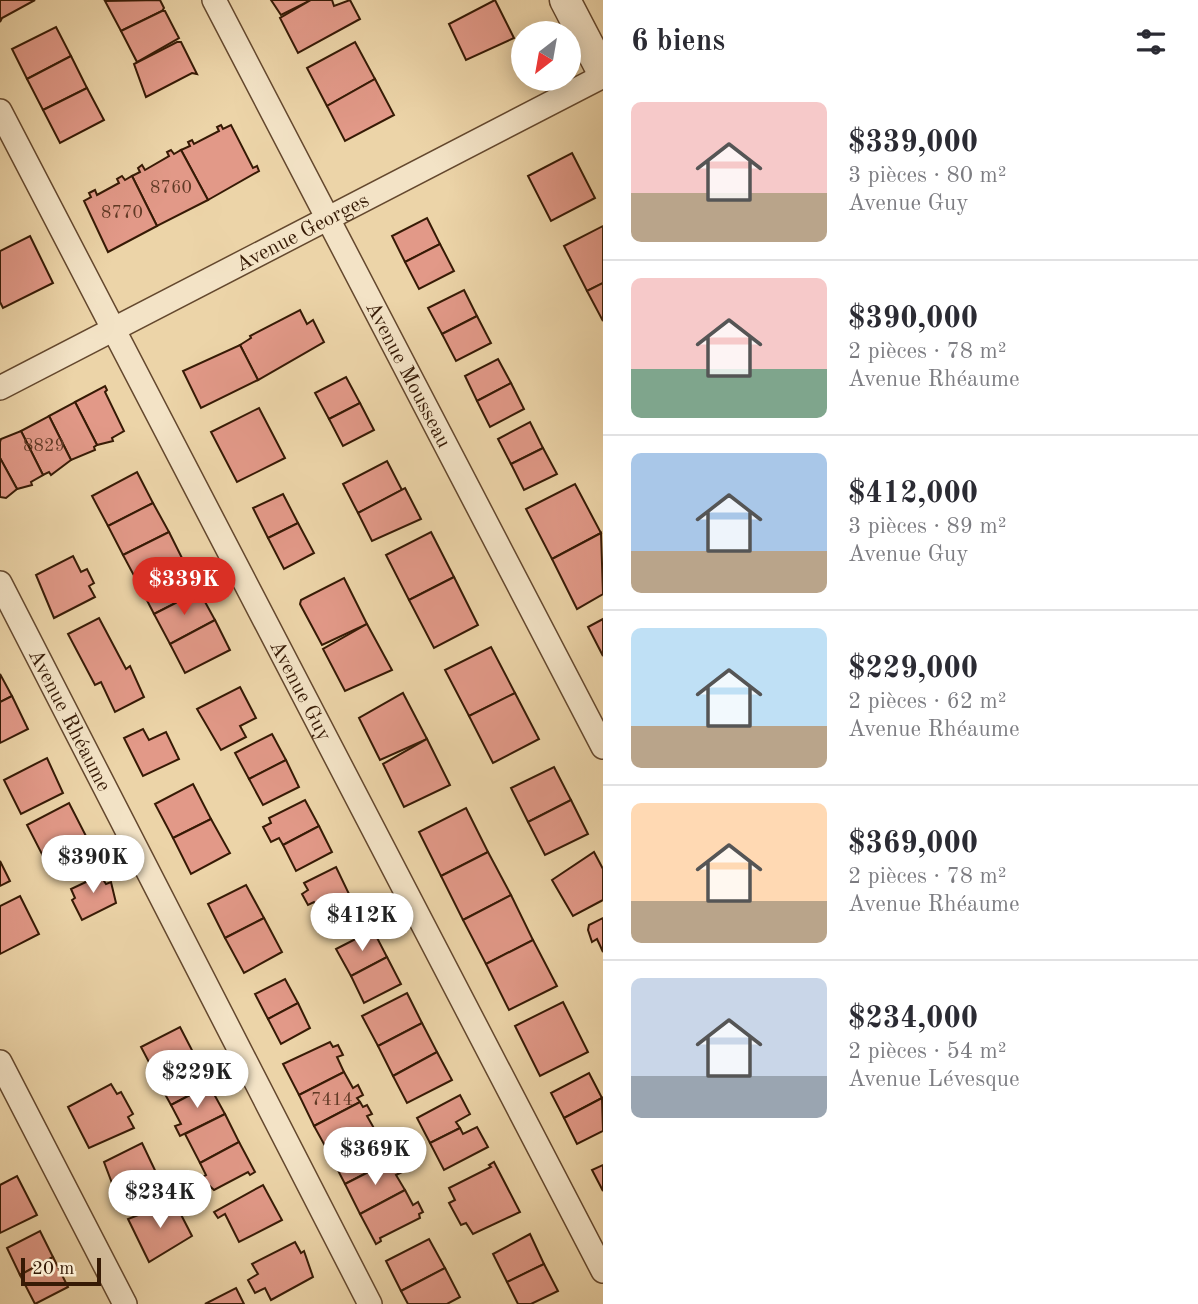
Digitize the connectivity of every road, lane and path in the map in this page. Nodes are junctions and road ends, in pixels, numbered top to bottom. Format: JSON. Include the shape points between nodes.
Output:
{"nodes":[{"id":1,"x":214,"y":0,"type":"edge"},
{"id":2,"x":565,"y":0,"type":"edge"},
{"id":3,"x":603,"y":75,"type":"edge"},
{"id":4,"x":0,"y":111,"type":"edge"},
{"id":5,"x":328,"y":219,"type":"junction"},
{"id":6,"x":113,"y":330,"type":"junction"},
{"id":7,"x":0,"y":388,"type":"edge"},
{"id":8,"x":0,"y":583,"type":"edge"},
{"id":9,"x":603,"y":747,"type":"edge"},
{"id":10,"x":0,"y":1062,"type":"edge"},
{"id":11,"x":603,"y":1270,"type":"edge"},
{"id":12,"x":125,"y":1304,"type":"edge"},
{"id":13,"x":370,"y":1304,"type":"edge"}],
"edges":[{"from":1,"to":5,"type":"street","name":"Avenue Mousseau"},
{"from":2,"to":3,"type":"street"},
{"from":3,"to":5,"type":"street","name":"Avenue Georges"},
{"from":4,"to":6,"type":"street","name":"Avenue Guy"},
{"from":5,"to":6,"type":"street","name":"Avenue Georges"},
{"from":5,"to":9,"type":"street","name":"Avenue Mousseau"},
{"from":6,"to":7,"type":"street","name":"Avenue Georges"},
{"from":6,"to":11,"type":"street","name":"Avenue Guy"},
{"from":8,"to":13,"type":"street","name":"Avenue Rhéaume"},
{"from":10,"to":12,"type":"street"}]}
